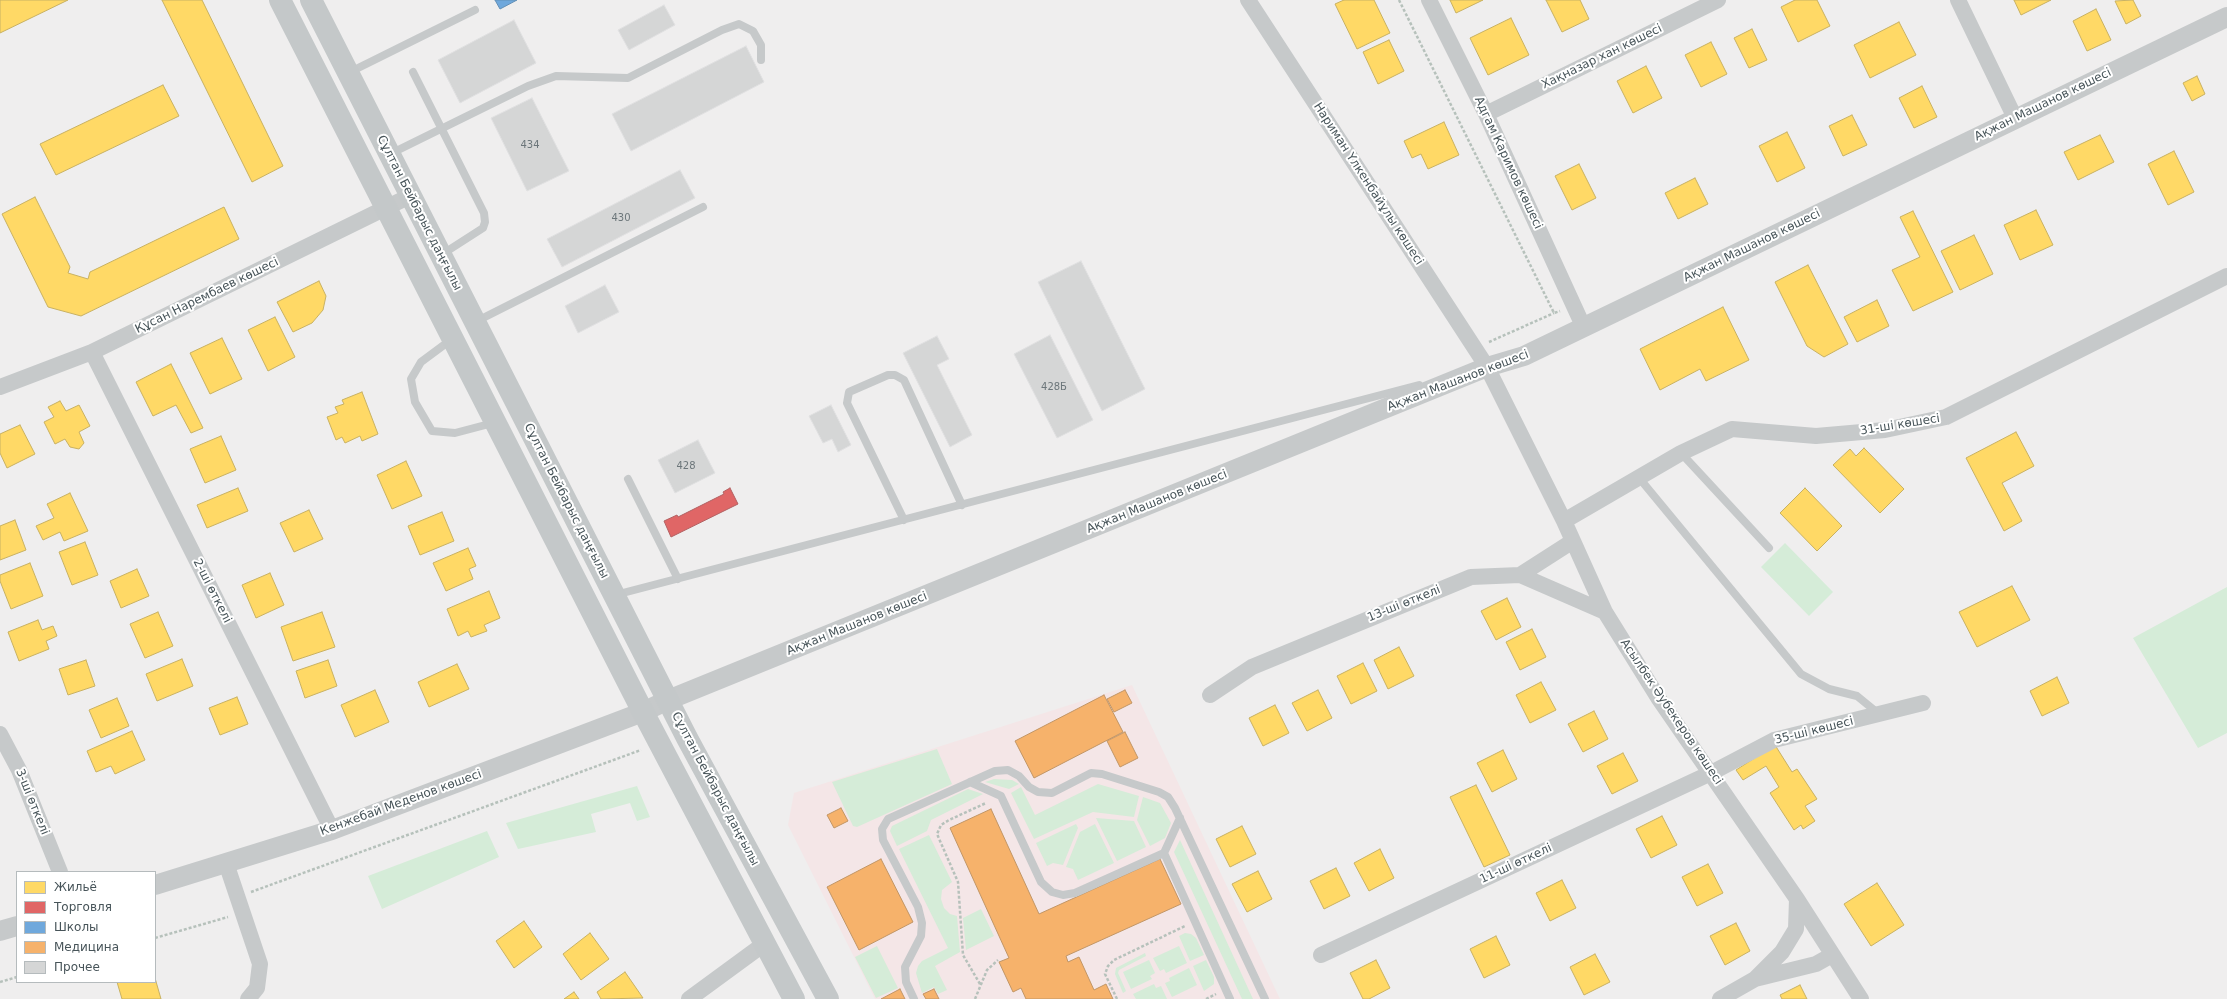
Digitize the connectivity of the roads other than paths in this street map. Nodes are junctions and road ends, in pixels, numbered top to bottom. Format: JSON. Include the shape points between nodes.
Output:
{"nodes":[{"id":1,"x":280,"y":0,"type":"edge"},
{"id":2,"x":311,"y":0,"type":"edge"},
{"id":3,"x":1248,"y":0,"type":"edge"},
{"id":4,"x":1429,"y":0,"type":"edge"},
{"id":5,"x":1718,"y":0,"type":"edge"},
{"id":6,"x":1958,"y":0,"type":"edge"},
{"id":7,"x":475,"y":10,"type":"dead end"},
{"id":8,"x":2227,"y":17,"type":"edge"},
{"id":9,"x":761,"y":60,"type":"dead end"},
{"id":10,"x":413,"y":72,"type":"dead end"},
{"id":11,"x":347,"y":73,"type":"junction"},
{"id":12,"x":1486,"y":114,"type":"junction"},
{"id":13,"x":2015,"y":118,"type":"junction"},
{"id":14,"x":442,"y":129,"type":"junction"},
{"id":15,"x":390,"y":155,"type":"junction"},
{"id":16,"x":410,"y":196,"type":"junction"},
{"id":17,"x":703,"y":207,"type":"dead end"},
{"id":18,"x":386,"y":208,"type":"junction"},
{"id":19,"x":440,"y":255,"type":"junction"},
{"id":20,"x":2227,"y":276,"type":"edge"},
{"id":21,"x":474,"y":322,"type":"junction"},
{"id":22,"x":1584,"y":328,"type":"junction"},
{"id":23,"x":453,"y":338,"type":"junction"},
{"id":24,"x":92,"y":352,"type":"junction"},
{"id":25,"x":1487,"y":368,"type":"junction"},
{"id":26,"x":0,"y":387,"type":"edge"},
{"id":27,"x":525,"y":421,"type":"junction"},
{"id":28,"x":498,"y":428,"type":"junction"},
{"id":29,"x":1681,"y":453,"type":"junction"},
{"id":30,"x":1640,"y":478,"type":"junction"},
{"id":31,"x":628,"y":480,"type":"dead end"},
{"id":32,"x":962,"y":505,"type":"junction"},
{"id":33,"x":904,"y":520,"type":"junction"},
{"id":34,"x":1564,"y":521,"type":"junction"},
{"id":35,"x":1573,"y":541,"type":"junction"},
{"id":36,"x":1769,"y":548,"type":"dead end"},
{"id":37,"x":1520,"y":575,"type":"junction"},
{"id":38,"x":678,"y":579,"type":"junction"},
{"id":39,"x":615,"y":595,"type":"junction"},
{"id":40,"x":1605,"y":612,"type":"junction"},
{"id":41,"x":1210,"y":695,"type":"dead end"},
{"id":42,"x":668,"y":700,"type":"junction"},
{"id":43,"x":1923,"y":703,"type":"dead end"},
{"id":44,"x":643,"y":712,"type":"junction"},
{"id":45,"x":1880,"y":714,"type":"junction"},
{"id":46,"x":0,"y":734,"type":"edge"},
{"id":47,"x":1711,"y":773,"type":"junction"},
{"id":48,"x":970,"y":782,"type":"junction"},
{"id":49,"x":1180,"y":818,"type":"junction"},
{"id":50,"x":332,"y":830,"type":"junction"},
{"id":51,"x":1164,"y":853,"type":"junction"},
{"id":52,"x":226,"y":863,"type":"junction"},
{"id":53,"x":60,"y":871,"type":"edge"},
{"id":54,"x":156,"y":885,"type":"edge"},
{"id":55,"x":1796,"y":899,"type":"junction"},
{"id":56,"x":16,"y":926,"type":"edge"},
{"id":57,"x":0,"y":931,"type":"edge"},
{"id":58,"x":764,"y":944,"type":"junction"},
{"id":59,"x":1321,"y":955,"type":"dead end"},
{"id":60,"x":1832,"y":955,"type":"junction"},
{"id":61,"x":1755,"y":978,"type":"junction"},
{"id":62,"x":248,"y":999,"type":"edge"},
{"id":63,"x":689,"y":999,"type":"edge"},
{"id":64,"x":794,"y":999,"type":"edge"},
{"id":65,"x":828,"y":999,"type":"edge"},
{"id":66,"x":914,"y":999,"type":"edge"},
{"id":67,"x":1230,"y":999,"type":"edge"},
{"id":68,"x":1265,"y":999,"type":"edge"},
{"id":69,"x":1720,"y":999,"type":"edge"},
{"id":70,"x":1861,"y":999,"type":"edge"}],
"edges":[{"from":1,"to":18,"type":"main road"},
{"from":2,"to":11,"type":"main road","name":"Сұлтан Бейбарыс даңғылы"},
{"from":3,"to":25,"type":"street","name":"Нариман Үлкенбайұлы көшесі"},
{"from":4,"to":12,"type":"street","name":"Адгам Каримов көшесі"},
{"from":5,"to":12,"type":"street","name":"Хақназар хан көшесі"},
{"from":6,"to":13,"type":"street"},
{"from":7,"to":11,"type":"lane"},
{"from":8,"to":13,"type":"street","name":"Ақжан Машанов көшесі"},
{"from":9,"to":14,"type":"lane","via":[[761,45],[753,31],[739,24],[722,30],[628,78],[556,76],[528,86]]},
{"from":10,"to":14,"type":"lane"},
{"from":11,"to":15,"type":"main road","name":"Сұлтан Бейбарыс даңғылы"},
{"from":12,"to":22,"type":"street","name":"Адгам Каримов көшесі"},
{"from":13,"to":22,"type":"street","name":"Ақжан Машанов көшесі"},
{"from":14,"to":15,"type":"lane"},
{"from":14,"to":19,"type":"lane","via":[[484,214],[485,222],[483,228]]},
{"from":15,"to":16,"type":"main road","name":"Сұлтан Бейбарыс даңғылы"},
{"from":16,"to":18,"type":"street","name":"Құсан Нарембаев көшесі"},
{"from":16,"to":19,"type":"main road","name":"Сұлтан Бейбарыс даңғылы"},
{"from":17,"to":21,"type":"lane"},
{"from":18,"to":23,"type":"main road"},
{"from":18,"to":24,"type":"street","name":"Құсан Нарембаев көшесі"},
{"from":19,"to":21,"type":"main road","name":"Сұлтан Бейбарыс даңғылы"},
{"from":20,"to":29,"type":"street","name":"31-ші көшесі","via":[[1946,417],[1885,430],[1816,436],[1732,429]]},
{"from":21,"to":27,"type":"main road","name":"Сұлтан Бейбарыс даңғылы"},
{"from":22,"to":25,"type":"street","name":"Ақжан Машанов көшесі","via":[[1524,356]]},
{"from":23,"to":28,"type":"main road"},
{"from":23,"to":28,"type":"lane","via":[[421,362],[411,379],[415,402],[432,431],[455,433]]},
{"from":24,"to":26,"type":"street","name":"Құсан Нарембаев көшесі"},
{"from":24,"to":50,"type":"street","name":"2-ші өткелі"},
{"from":25,"to":32,"type":"lane"},
{"from":25,"to":34,"type":"street","name":"Асылбек Әубекеров көшесі"},
{"from":25,"to":42,"type":"street","name":"Ақжан Машанов көшесі"},
{"from":27,"to":28,"type":"main road"},
{"from":27,"to":39,"type":"main road","name":"Сұлтан Бейбарыс даңғылы"},
{"from":28,"to":44,"type":"main road"},
{"from":29,"to":30,"type":"street","name":"31-ші көшесі"},
{"from":29,"to":36,"type":"lane"},
{"from":30,"to":34,"type":"street","name":"31-ші көшесі"},
{"from":30,"to":45,"type":"lane","via":[[1801,674],[1829,689],[1857,696]]},
{"from":31,"to":38,"type":"lane"},
{"from":32,"to":33,"type":"lane"},
{"from":32,"to":33,"type":"lane","via":[[904,380],[895,375],[888,375],[849,392],[847,403]]},
{"from":33,"to":38,"type":"lane"},
{"from":34,"to":35,"type":"street","name":"Асылбек Әубекеров көшесі"},
{"from":35,"to":37,"type":"street"},
{"from":35,"to":40,"type":"street","name":"Асылбек Әубекеров көшесі"},
{"from":37,"to":40,"type":"street","name":"13-ші өткелі"},
{"from":37,"to":41,"type":"street","name":"13-ші өткелі","via":[[1472,577],[1252,667]]},
{"from":38,"to":39,"type":"lane"},
{"from":39,"to":42,"type":"main road","name":"Сұлтан Бейбарыс даңғылы"},
{"from":40,"to":47,"type":"street","name":"Асылбек Әубекеров көшесі","via":[[1659,700]]},
{"from":42,"to":44,"type":"street","name":"Ақжан Машанов көшесі"},
{"from":42,"to":65,"type":"main road","name":"Сұлтан Бейбарыс даңғылы"},
{"from":43,"to":45,"type":"street","name":"35-ші көшесі"},
{"from":44,"to":50,"type":"street","name":"Кенжебай Меденов көшесі"},
{"from":44,"to":58,"type":"main road"},
{"from":45,"to":47,"type":"street","name":"35-ші көшесі","via":[[1774,740]]},
{"from":46,"to":53,"type":"street","name":"3-ші өткелі","via":[[19,770]]},
{"from":47,"to":55,"type":"street","name":"Асылбек Әубекеров көшесі"},
{"from":47,"to":59,"type":"street","name":"11-ші өткелі"},
{"from":48,"to":49,"type":"lane","via":[[995,771],[1008,770],[1038,792],[1052,793],[1091,773],[1102,774],[1168,797]]},
{"from":48,"to":51,"type":"lane","via":[[1001,796],[1041,882],[1052,892],[1063,895],[1075,893]]},
{"from":48,"to":66,"type":"lane","via":[[888,819],[882,829],[883,840],[918,907],[922,924],[921,936],[906,968],[906,982]]},
{"from":49,"to":51,"type":"lane"},
{"from":49,"to":68,"type":"lane"},
{"from":50,"to":52,"type":"street","name":"Кенжебай Меденов көшесі"},
{"from":51,"to":67,"type":"lane"},
{"from":52,"to":54,"type":"street","name":"Кенжебай Меденов көшесі"},
{"from":52,"to":62,"type":"street","via":[[260,964],[257,988]]},
{"from":55,"to":60,"type":"street","name":"Асылбек Әубекеров көшесі"},
{"from":55,"to":61,"type":"street","via":[[1796,929],[1782,952]]},
{"from":56,"to":57,"type":"street"},
{"from":58,"to":63,"type":"street"},
{"from":58,"to":64,"type":"main road"},
{"from":60,"to":61,"type":"street","via":[[1816,964]]},
{"from":60,"to":70,"type":"street","name":"Асылбек Әубекеров көшесі"},
{"from":61,"to":69,"type":"street"}]}
